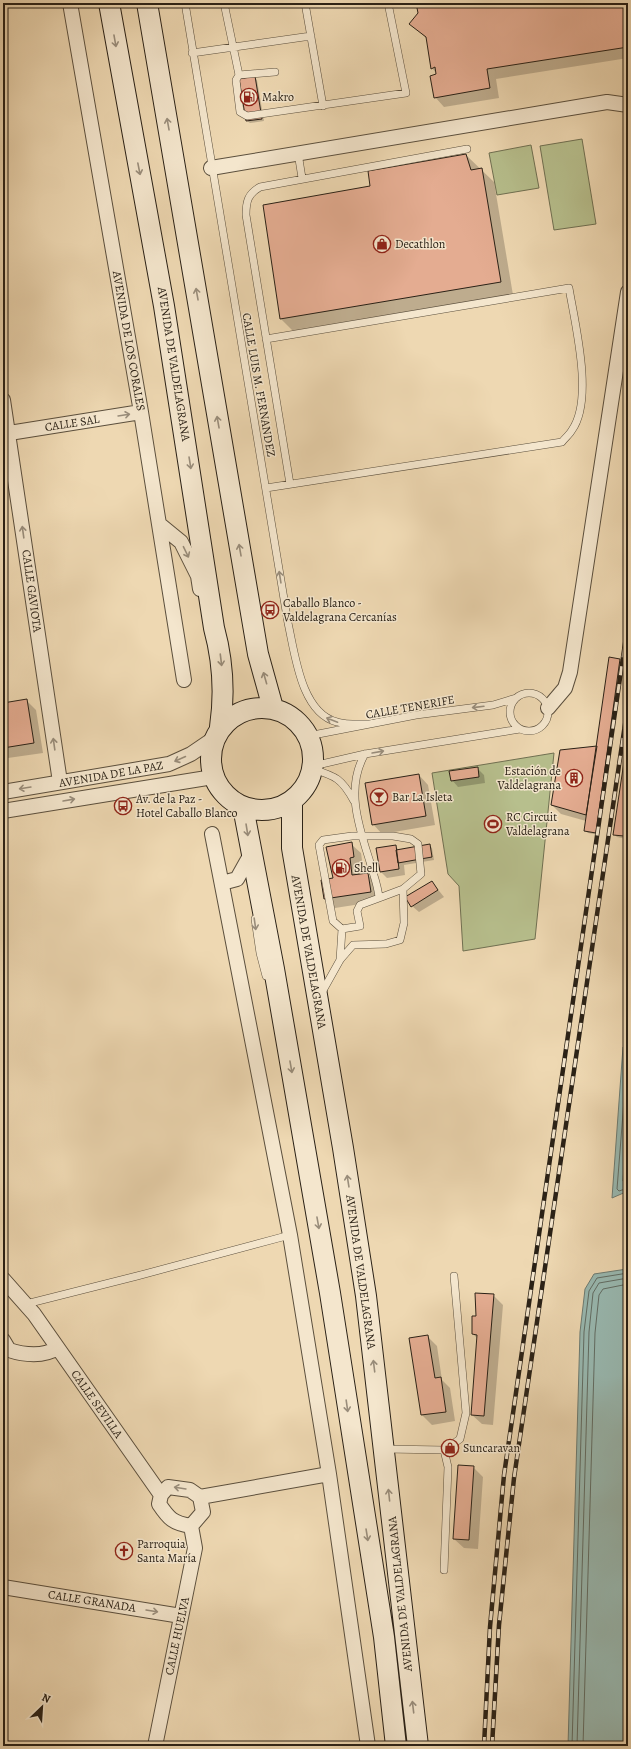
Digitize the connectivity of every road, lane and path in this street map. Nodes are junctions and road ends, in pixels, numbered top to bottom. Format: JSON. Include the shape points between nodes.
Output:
{"nodes":[{"id":1,"x":70,"y":3,"type":"edge"},
{"id":2,"x":109,"y":3,"type":"edge"},
{"id":3,"x":147,"y":3,"type":"edge"},
{"id":4,"x":184,"y":3,"type":"edge"},
{"id":5,"x":224,"y":3,"type":"edge"},
{"id":6,"x":306,"y":3,"type":"edge"},
{"id":7,"x":388,"y":3,"type":"edge"},
{"id":8,"x":311,"y":36,"type":"junction"},
{"id":9,"x":234,"y":47,"type":"junction"},
{"id":10,"x":192,"y":53,"type":"junction"},
{"id":11,"x":275,"y":72,"type":"dead end"},
{"id":12,"x":239,"y":75,"type":"junction"},
{"id":13,"x":628,"y":105,"type":"edge"},
{"id":14,"x":323,"y":106,"type":"junction"},
{"id":15,"x":467,"y":149,"type":"dead end"},
{"id":16,"x":298,"y":153,"type":"junction"},
{"id":17,"x":211,"y":168,"type":"junction"},
{"id":18,"x":302,"y":178,"type":"junction"},
{"id":19,"x":628,"y":292,"type":"edge"},
{"id":20,"x":266,"y":339,"type":"junction"},
{"id":21,"x":3,"y":400,"type":"edge"},
{"id":22,"x":142,"y":412,"type":"junction"},
{"id":23,"x":6,"y":434,"type":"edge"},
{"id":24,"x":290,"y":484,"type":"junction"},
{"id":25,"x":266,"y":488,"type":"junction"},
{"id":26,"x":159,"y":524,"type":"junction"},
{"id":27,"x":214,"y":628,"type":"junction"},
{"id":28,"x":184,"y":680,"type":"dead end"},
{"id":29,"x":516,"y":698,"type":"junction"},
{"id":30,"x":273,"y":708,"type":"junction"},
{"id":31,"x":548,"y":708,"type":"junction"},
{"id":32,"x":370,"y":724,"type":"junction"},
{"id":33,"x":520,"y":729,"type":"junction"},
{"id":34,"x":217,"y":733,"type":"junction"},
{"id":35,"x":308,"y":736,"type":"junction"},
{"id":36,"x":365,"y":754,"type":"junction"},
{"id":37,"x":312,"y":768,"type":"junction"},
{"id":38,"x":213,"y":777,"type":"junction"},
{"id":39,"x":60,"y":782,"type":"junction"},
{"id":40,"x":3,"y":792,"type":"edge"},
{"id":41,"x":292,"y":801,"type":"junction"},
{"id":42,"x":354,"y":801,"type":"junction"},
{"id":43,"x":243,"y":807,"type":"junction"},
{"id":44,"x":3,"y":811,"type":"edge"},
{"id":45,"x":212,"y":834,"type":"dead end"},
{"id":46,"x":362,"y":837,"type":"junction"},
{"id":47,"x":251,"y":854,"type":"junction"},
{"id":48,"x":222,"y":884,"type":"junction"},
{"id":49,"x":257,"y":886,"type":"junction"},
{"id":50,"x":403,"y":889,"type":"junction"},
{"id":51,"x":379,"y":898,"type":"junction"},
{"id":52,"x":342,"y":930,"type":"junction"},
{"id":53,"x":340,"y":960,"type":"junction"},
{"id":54,"x":268,"y":986,"type":"dead end"},
{"id":55,"x":270,"y":994,"type":"dead end"},
{"id":56,"x":318,"y":1000,"type":"junction"},
{"id":57,"x":284,"y":1029,"type":"junction"},
{"id":58,"x":290,"y":1235,"type":"junction"},
{"id":59,"x":454,"y":1276,"type":"dead end"},
{"id":60,"x":3,"y":1279,"type":"edge"},
{"id":61,"x":30,"y":1309,"type":"junction"},
{"id":62,"x":3,"y":1340,"type":"edge"},
{"id":63,"x":57,"y":1348,"type":"junction"},
{"id":64,"x":384,"y":1450,"type":"junction"},
{"id":65,"x":444,"y":1450,"type":"junction"},
{"id":66,"x":329,"y":1474,"type":"junction"},
{"id":67,"x":161,"y":1494,"type":"junction"},
{"id":68,"x":200,"y":1497,"type":"junction"},
{"id":69,"x":191,"y":1526,"type":"junction"},
{"id":70,"x":444,"y":1570,"type":"dead end"},
{"id":71,"x":3,"y":1587,"type":"edge"},
{"id":72,"x":181,"y":1616,"type":"junction"},
{"id":73,"x":154,"y":1746,"type":"edge"},
{"id":74,"x":368,"y":1746,"type":"edge"},
{"id":75,"x":396,"y":1746,"type":"edge"},
{"id":76,"x":418,"y":1746,"type":"edge"}],
"edges":[{"from":1,"to":22,"type":"street","name":"AVENIDA DE LOS CORALES"},
{"from":2,"to":27,"type":"main road","name":"AVENIDA DE VALDELAGRANA","one_way":true,"via":[[164,306]]},
{"from":30,"to":3,"type":"main road","one_way":true},
{"from":4,"to":10,"type":"lane","name":"CALLE LUIS M. FERNANDEZ"},
{"from":5,"to":9,"type":"lane"},
{"from":6,"to":8,"type":"lane"},
{"from":7,"to":14,"type":"lane","via":[[406,93]]},
{"from":8,"to":9,"type":"lane"},
{"from":8,"to":14,"type":"lane"},
{"from":9,"to":10,"type":"lane"},
{"from":9,"to":12,"type":"lane"},
{"from":10,"to":17,"type":"lane","name":"CALLE LUIS M. FERNANDEZ"},
{"from":11,"to":12,"type":"lane"},
{"from":12,"to":14,"type":"lane","via":[[236,80],[240,112],[243,115]]},
{"from":13,"to":16,"type":"street","via":[[607,102]]},
{"from":15,"to":18,"type":"lane"},
{"from":16,"to":17,"type":"street"},
{"from":16,"to":18,"type":"lane"},
{"from":17,"to":25,"type":"lane","name":"CALLE LUIS M. FERNANDEZ"},
{"from":18,"to":20,"type":"lane","via":[[260,187],[252,192],[246,201],[246,215]]},
{"from":19,"to":31,"type":"street","via":[[570,672],[565,688]]},
{"from":20,"to":24,"type":"lane"},
{"from":20,"to":24,"type":"lane","via":[[569,288],[583,378],[579,415],[573,430],[562,442]]},
{"from":21,"to":23,"type":"street","name":"CALLE GAVIOTA"},
{"from":23,"to":22,"type":"street","name":"CALLE SAL","one_way":true},
{"from":22,"to":26,"type":"street","name":"AVENIDA DE LOS CORALES"},
{"from":39,"to":23,"type":"street","name":"CALLE GAVIOTA","one_way":true},
{"from":24,"to":25,"type":"lane"},
{"from":32,"to":25,"type":"lane","name":"CALLE LUIS M. FERNANDEZ","one_way":true,"via":[[337,722],[323,716],[309,699],[301,680],[288,623]]},
{"from":26,"to":27,"type":"street","one_way":true,"via":[[181,542],[198,576],[204,606]]},
{"from":26,"to":28,"type":"street","name":"AVENIDA DE LOS CORALES"},
{"from":27,"to":34,"type":"main road","name":"AVENIDA DE VALDELAGRANA","one_way":true,"via":[[222,662],[224,702]]},
{"from":29,"to":31,"type":"lane","via":[[524,693],[533,693],[540,696]]},
{"from":29,"to":32,"type":"lane","name":"CALLE TENERIFE","one_way":true,"via":[[493,705]]},
{"from":29,"to":33,"type":"lane","via":[[510,708],[510,714]]},
{"from":30,"to":34,"type":"main road","via":[[243,710],[230,717]]},
{"from":30,"to":35,"type":"main road","via":[[296,721]]},
{"from":31,"to":33,"type":"lane","via":[[546,720],[538,729]]},
{"from":32,"to":35,"type":"lane","name":"CALLE TENERIFE"},
{"from":36,"to":33,"type":"lane","one_way":true},
{"from":34,"to":38,"type":"main road","via":[[210,752]]},
{"from":34,"to":39,"type":"street","name":"AVENIDA DE LA PAZ","one_way":true,"via":[[191,754],[169,764]]},
{"from":35,"to":37,"type":"main road","via":[[313,751]]},
{"from":36,"to":37,"type":"lane"},
{"from":36,"to":42,"type":"lane","via":[[356,773]]},
{"from":37,"to":41,"type":"main road","via":[[308,781]]},
{"from":37,"to":42,"type":"lane","via":[[333,775],[346,787]]},
{"from":38,"to":43,"type":"main road","via":[[222,792]]},
{"from":44,"to":38,"type":"street","name":"AVENIDA DE LA PAZ","one_way":true},
{"from":39,"to":40,"type":"street","name":"AVENIDA DE LA PAZ","one_way":true},
{"from":41,"to":43,"type":"main road","via":[[265,810]]},
{"from":41,"to":56,"type":"main road","name":"AVENIDA DE VALDELAGRANA","via":[[292,848]]},
{"from":42,"to":46,"type":"lane"},
{"from":43,"to":47,"type":"main road","name":"AVENIDA DE VALDELAGRANA","one_way":true},
{"from":45,"to":48,"type":"street"},
{"from":46,"to":50,"type":"lane","via":[[404,837],[418,844],[421,874]]},
{"from":46,"to":51,"type":"lane"},
{"from":46,"to":52,"type":"lane","via":[[323,840],[319,845],[333,921]]},
{"from":47,"to":48,"type":"street","via":[[237,879]]},
{"from":47,"to":49,"type":"main road","name":"AVENIDA DE VALDELAGRANA"},
{"from":48,"to":58,"type":"street"},
{"from":49,"to":54,"type":"lane","one_way":true,"via":[[254,910]]},
{"from":49,"to":57,"type":"main road","name":"AVENIDA DE VALDELAGRANA"},
{"from":50,"to":51,"type":"lane"},
{"from":50,"to":53,"type":"lane","via":[[404,923],[400,940],[386,944],[353,946]]},
{"from":51,"to":52,"type":"lane","via":[[360,905],[357,911],[360,926]]},
{"from":52,"to":53,"type":"lane"},
{"from":53,"to":56,"type":"lane"},
{"from":55,"to":57,"type":"lane"},
{"from":64,"to":56,"type":"main road","name":"AVENIDA DE VALDELAGRANA","one_way":true,"via":[[366,1296]]},
{"from":57,"to":75,"type":"main road","name":"AVENIDA DE VALDELAGRANA","one_way":true,"via":[[330,1293],[384,1637]]},
{"from":58,"to":61,"type":"lane","via":[[137,1276]]},
{"from":58,"to":66,"type":"street"},
{"from":59,"to":65,"type":"lane","via":[[466,1413],[460,1439]]},
{"from":60,"to":61,"type":"street","name":"CALLE SEVILLA"},
{"from":61,"to":63,"type":"street","name":"CALLE SEVILLA"},
{"from":62,"to":63,"type":"street","via":[[9,1350],[16,1352],[50,1353]]},
{"from":63,"to":67,"type":"street","name":"CALLE SEVILLA"},
{"from":64,"to":65,"type":"lane"},
{"from":76,"to":64,"type":"main road","name":"AVENIDA DE VALDELAGRANA","one_way":true},
{"from":65,"to":70,"type":"lane","via":[[448,1467]]},
{"from":66,"to":68,"type":"street"},
{"from":66,"to":74,"type":"street"},
{"from":68,"to":67,"type":"street","one_way":true,"via":[[190,1490],[178,1487],[168,1487]]},
{"from":67,"to":69,"type":"street","name":"CALLE SEVILLA","via":[[159,1504],[166,1516],[178,1524]]},
{"from":68,"to":69,"type":"street","via":[[203,1512]]},
{"from":69,"to":72,"type":"street","name":"CALLE HUELVA","via":[[195,1548]]},
{"from":71,"to":72,"type":"street","name":"CALLE GRANADA","one_way":true},
{"from":72,"to":73,"type":"street","name":"CALLE HUELVA"}]}
